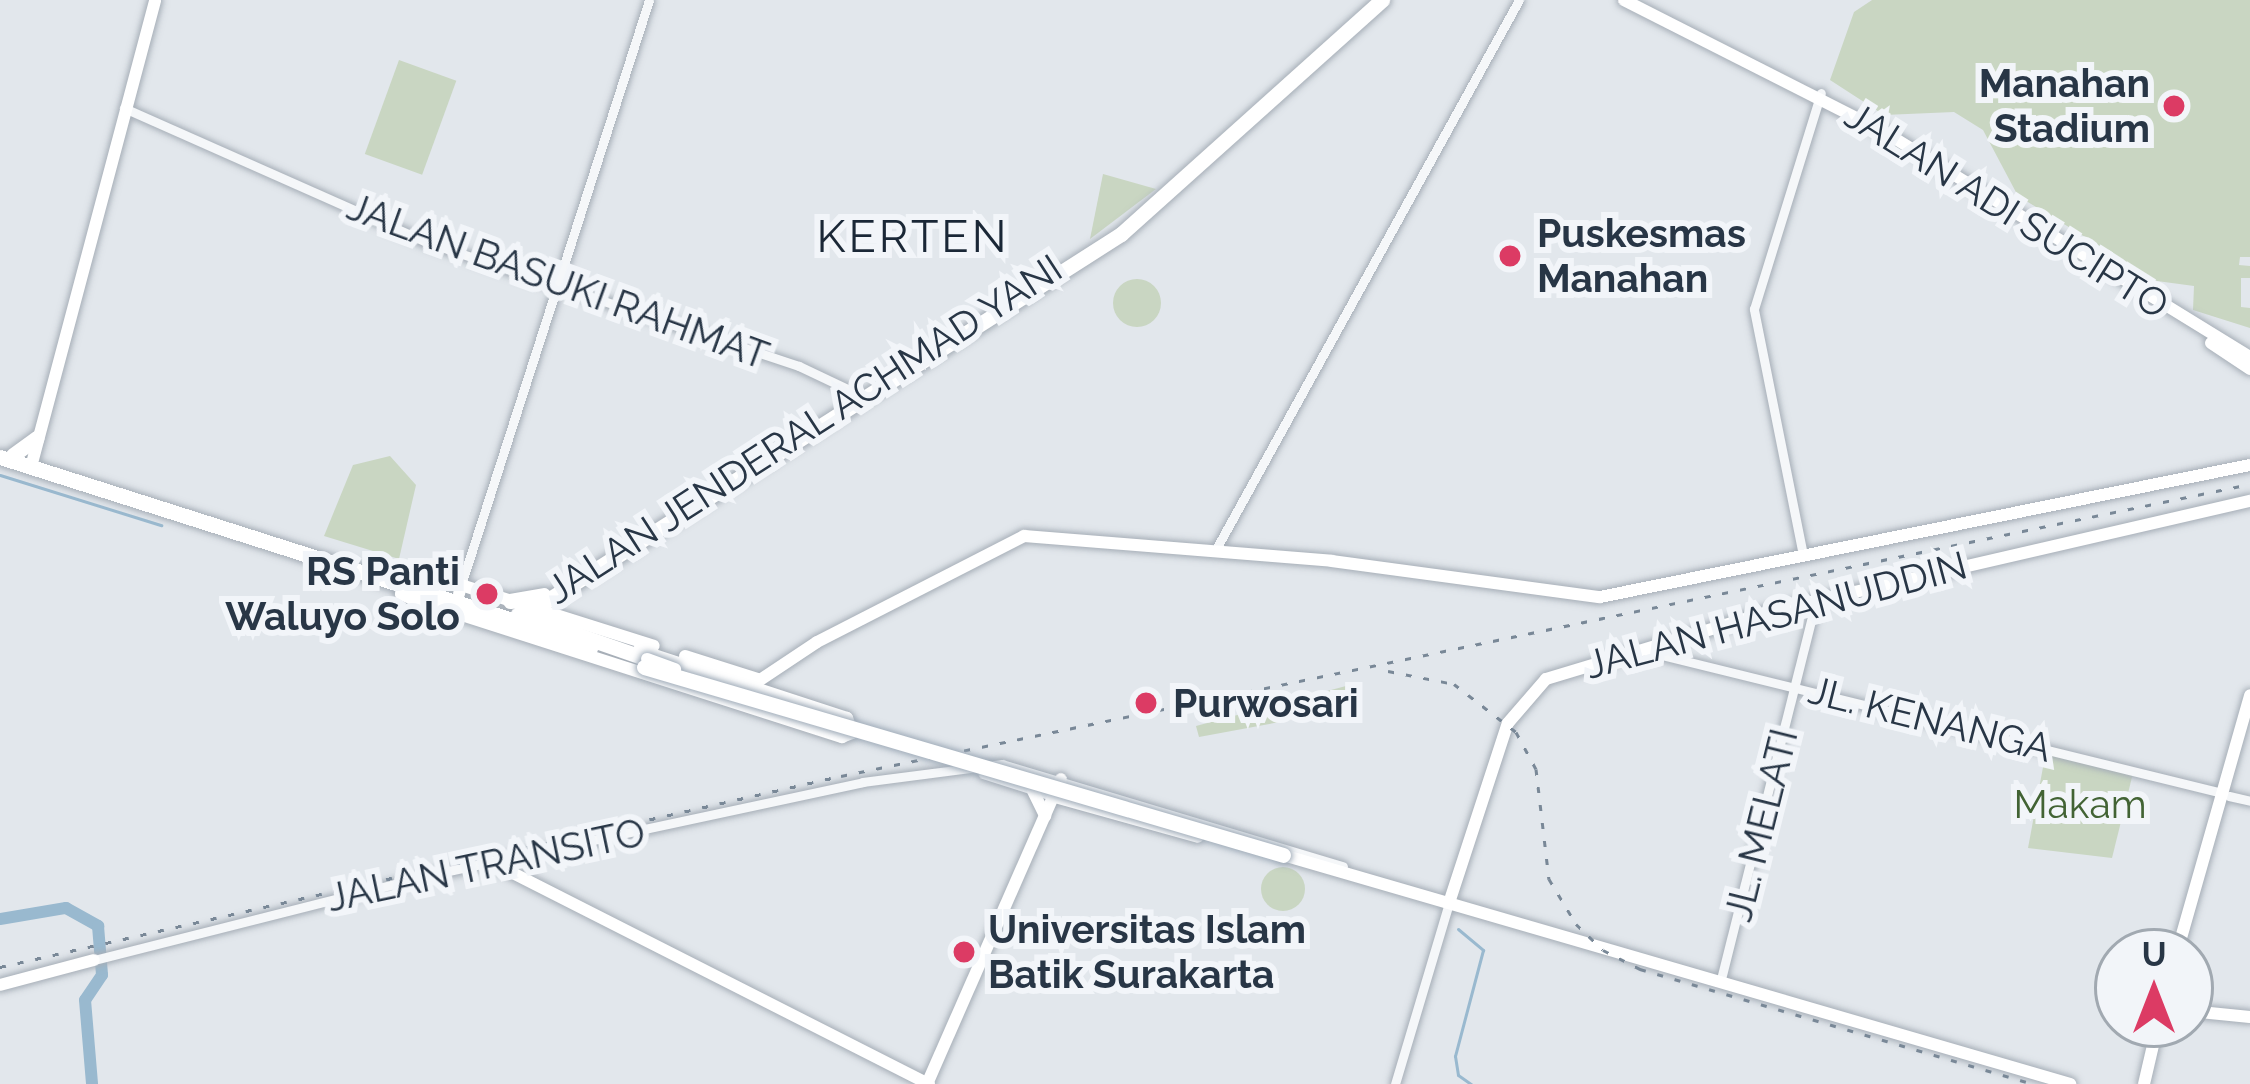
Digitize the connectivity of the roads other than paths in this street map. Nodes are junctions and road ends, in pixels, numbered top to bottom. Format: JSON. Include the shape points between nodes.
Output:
{"nodes":[{"id":1,"x":152,"y":0,"type":"edge"},
{"id":2,"x":649,"y":0,"type":"edge"},
{"id":3,"x":1370,"y":0,"type":"edge"},
{"id":4,"x":1382,"y":0,"type":"edge"},
{"id":5,"x":1519,"y":0,"type":"edge"},
{"id":6,"x":1624,"y":0,"type":"edge"},
{"id":7,"x":1820,"y":95,"type":"junction"},
{"id":8,"x":120,"y":114,"type":"junction"},
{"id":9,"x":551,"y":285,"type":"junction"},
{"id":10,"x":2250,"y":362,"type":"edge"},
{"id":11,"x":893,"y":378,"type":"junction"},
{"id":12,"x":857,"y":392,"type":"junction"},
{"id":13,"x":27,"y":456,"type":"edge"},
{"id":14,"x":2250,"y":465,"type":"edge"},
{"id":15,"x":2250,"y":501,"type":"edge"},
{"id":16,"x":1216,"y":549,"type":"junction"},
{"id":17,"x":1803,"y":555,"type":"junction"},
{"id":18,"x":601,"y":563,"type":"junction"},
{"id":19,"x":402,"y":589,"type":"junction"},
{"id":20,"x":460,"y":590,"type":"junction"},
{"id":21,"x":564,"y":590,"type":"junction"},
{"id":22,"x":1816,"y":601,"type":"junction"},
{"id":23,"x":522,"y":610,"type":"junction"},
{"id":24,"x":555,"y":614,"type":"junction"},
{"id":25,"x":568,"y":631,"type":"junction"},
{"id":26,"x":598,"y":640,"type":"junction"},
{"id":27,"x":1638,"y":650,"type":"junction"},
{"id":28,"x":646,"y":663,"type":"junction"},
{"id":29,"x":757,"y":681,"type":"junction"},
{"id":30,"x":1796,"y":686,"type":"junction"},
{"id":31,"x":2250,"y":695,"type":"edge"},
{"id":32,"x":2250,"y":725,"type":"edge"},
{"id":33,"x":995,"y":772,"type":"junction"},
{"id":34,"x":1061,"y":778,"type":"junction"},
{"id":35,"x":1033,"y":791,"type":"junction"},
{"id":36,"x":2226,"y":795,"type":"junction"},
{"id":37,"x":1054,"y":797,"type":"junction"},
{"id":38,"x":2250,"y":801,"type":"edge"},
{"id":39,"x":1044,"y":824,"type":"junction"},
{"id":40,"x":1284,"y":852,"type":"junction"},
{"id":41,"x":493,"y":863,"type":"junction"},
{"id":42,"x":1316,"y":866,"type":"junction"},
{"id":43,"x":1343,"y":866,"type":"junction"},
{"id":44,"x":1455,"y":883,"type":"junction"},
{"id":45,"x":1442,"y":905,"type":"junction"},
{"id":46,"x":1466,"y":908,"type":"junction"},
{"id":47,"x":2187,"y":928,"type":"edge"},
{"id":48,"x":94,"y":959,"type":"joint"},
{"id":49,"x":1721,"y":979,"type":"junction"},
{"id":50,"x":0,"y":985,"type":"edge"},
{"id":51,"x":2214,"y":1013,"type":"edge"},
{"id":52,"x":2250,"y":1017,"type":"edge"},
{"id":53,"x":2156,"y":1048,"type":"edge"},
{"id":54,"x":928,"y":1084,"type":"edge"},
{"id":55,"x":1395,"y":1084,"type":"edge"},
{"id":56,"x":2070,"y":1084,"type":"edge"},
{"id":57,"x":2148,"y":1084,"type":"edge"}],
"edges":[{"from":1,"to":8,"type":"main road"},
{"from":2,"to":9,"type":"street"},
{"from":3,"to":11,"type":"highway","name":"JALAN JENDERAL ACHMAD YANI","via":[[1092,245]]},
{"from":4,"to":11,"type":"highway","name":"JALAN JENDERAL ACHMAD YANI","via":[[1121,234]]},
{"from":5,"to":16,"type":"street"},
{"from":6,"to":7,"type":"main road","name":"JALAN ADI SUCIPTO"},
{"from":7,"to":10,"type":"main road","name":"JALAN ADI SUCIPTO"},
{"from":7,"to":17,"type":"street","via":[[1754,309]]},
{"from":8,"to":9,"type":"street","name":"JALAN BASUKI RAHMAT"},
{"from":8,"to":13,"type":"main road"},
{"from":9,"to":12,"type":"street","name":"JALAN BASUKI RAHMAT"},
{"from":9,"to":20,"type":"street"},
{"from":11,"to":12,"type":"highway","name":"JALAN JENDERAL ACHMAD YANI"},
{"from":12,"to":18,"type":"highway","name":"JALAN JENDERAL ACHMAD YANI"},
{"from":13,"to":19,"type":"highway"},
{"from":13,"to":20,"type":"highway"},
{"from":14,"to":17,"type":"main road"},
{"from":15,"to":22,"type":"main road","name":"JALAN HASANUDDIN"},
{"from":16,"to":17,"type":"main road","via":[[1600,597]]},
{"from":16,"to":29,"type":"main road","via":[[1016,538]]},
{"from":18,"to":21,"type":"highway","name":"JALAN JENDERAL ACHMAD YANI"},
{"from":18,"to":23,"type":"highway","name":"JALAN JENDERAL ACHMAD YANI"},
{"from":19,"to":23,"type":"highway"},
{"from":19,"to":29,"type":"main road","via":[[820,730],[852,733],[848,718]]},
{"from":20,"to":23,"type":"highway"},
{"from":21,"to":23,"type":"highway","name":"JALAN JENDERAL ACHMAD YANI"},
{"from":21,"to":24,"type":"highway"},
{"from":22,"to":27,"type":"main road","name":"JALAN HASANUDDIN"},
{"from":22,"to":30,"type":"street","name":"JL. MELATI"},
{"from":23,"to":24,"type":"main road"},
{"from":23,"to":25,"type":"highway"},
{"from":23,"to":28,"type":"main road"},
{"from":24,"to":25,"type":"highway"},
{"from":24,"to":29,"type":"main road"},
{"from":25,"to":26,"type":"highway"},
{"from":26,"to":28,"type":"highway"},
{"from":26,"to":29,"type":"main road"},
{"from":27,"to":30,"type":"street","name":"JL. KENANGA"},
{"from":27,"to":44,"type":"main road","name":"JALAN HASANUDDIN","via":[[1567,670],[1524,698]]},
{"from":28,"to":40,"type":"highway","bridge":true},
{"from":30,"to":36,"type":"street","name":"JL. KENANGA"},
{"from":30,"to":49,"type":"street","name":"JL. MELATI"},
{"from":31,"to":36,"type":"main road"},
{"from":32,"to":36,"type":"main road"},
{"from":33,"to":34,"type":"street"},
{"from":33,"to":35,"type":"street"},
{"from":33,"to":41,"type":"street","name":"JALAN TRANSITO","via":[[863,782]]},
{"from":34,"to":37,"type":"main road"},
{"from":34,"to":43,"type":"street"},
{"from":35,"to":37,"type":"street"},
{"from":35,"to":39,"type":"main road"},
{"from":36,"to":38,"type":"street","name":"JL. KENANGA"},
{"from":36,"to":47,"type":"main road"},
{"from":37,"to":39,"type":"main road"},
{"from":37,"to":42,"type":"main road"},
{"from":39,"to":54,"type":"main road"},
{"from":40,"to":42,"type":"main road"},
{"from":40,"to":43,"type":"main road"},
{"from":41,"to":48,"type":"street","name":"JALAN TRANSITO"},
{"from":41,"to":54,"type":"main road"},
{"from":42,"to":45,"type":"main road"},
{"from":43,"to":45,"type":"main road"},
{"from":44,"to":45,"type":"main road","name":"JALAN HASANUDDIN"},
{"from":44,"to":46,"type":"main road"},
{"from":45,"to":46,"type":"main road"},
{"from":45,"to":55,"type":"street"},
{"from":46,"to":49,"type":"main road"},
{"from":48,"to":50,"type":"main road","name":"JALAN TRANSITO"},
{"from":49,"to":56,"type":"main road"},
{"from":51,"to":52,"type":"main road"},
{"from":53,"to":57,"type":"main road"}]}
